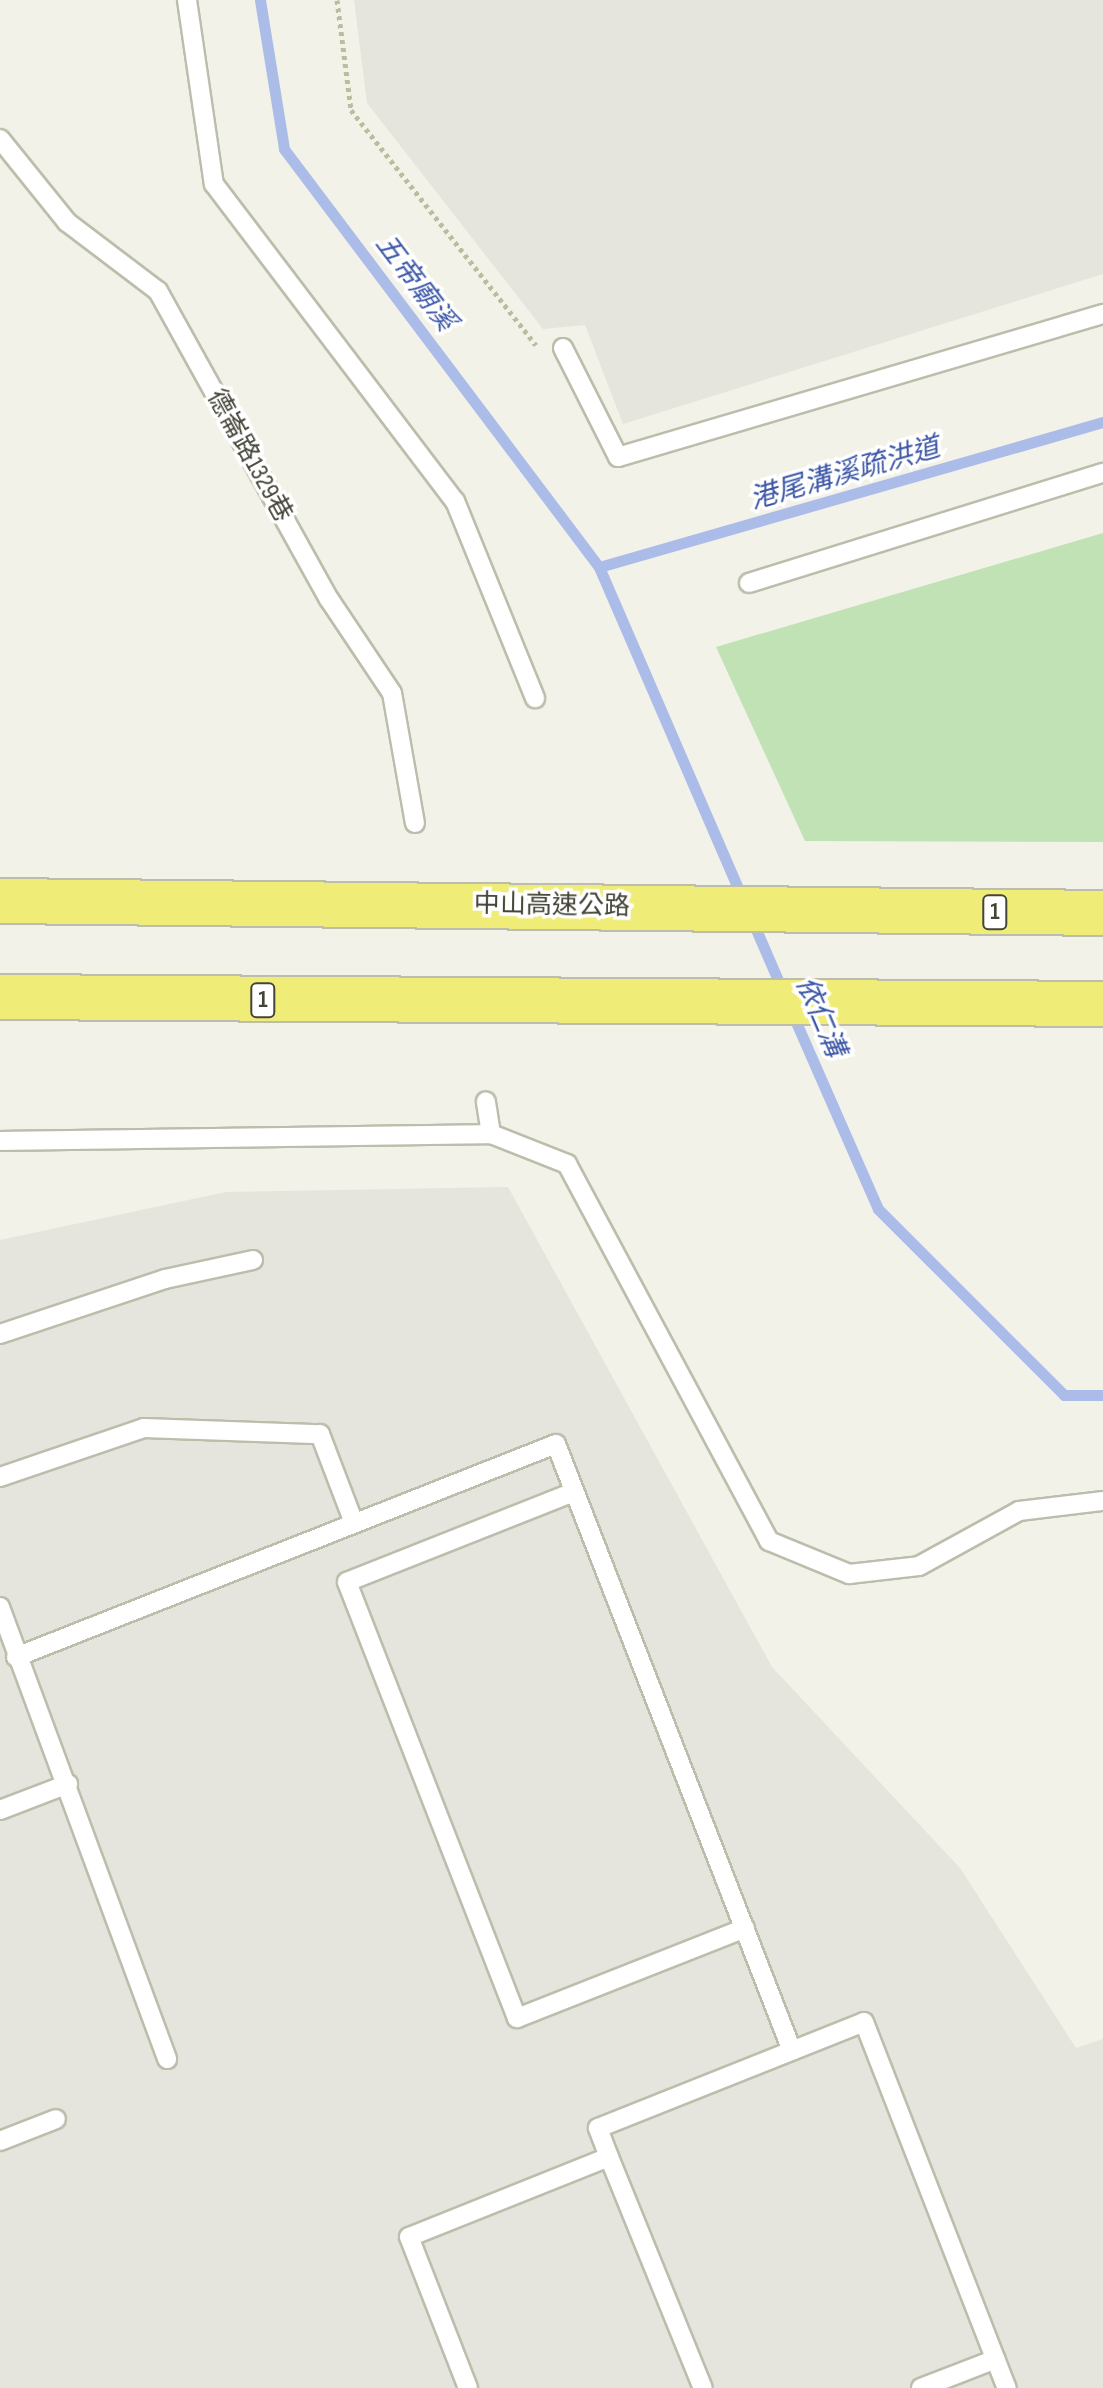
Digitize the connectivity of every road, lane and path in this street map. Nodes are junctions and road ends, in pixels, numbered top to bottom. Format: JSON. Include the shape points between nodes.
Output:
{"nodes":[{"id":1,"x":187,"y":0,"type":"edge"},
{"id":2,"x":337,"y":0,"type":"edge"},
{"id":3,"x":0,"y":139,"type":"edge"},
{"id":4,"x":1103,"y":314,"type":"edge"},
{"id":5,"x":563,"y":348,"type":"joint"},
{"id":6,"x":1103,"y":473,"type":"edge"},
{"id":7,"x":749,"y":583,"type":"dead end"},
{"id":8,"x":535,"y":698,"type":"dead end"},
{"id":9,"x":415,"y":823,"type":"dead end"},
{"id":10,"x":0,"y":901,"type":"edge"},
{"id":11,"x":1103,"y":913,"type":"edge"},
{"id":12,"x":0,"y":997,"type":"edge"},
{"id":13,"x":1103,"y":1004,"type":"edge"},
{"id":14,"x":486,"y":1101,"type":"dead end"},
{"id":15,"x":491,"y":1134,"type":"junction"},
{"id":16,"x":0,"y":1141,"type":"edge"},
{"id":17,"x":253,"y":1260,"type":"dead end"},
{"id":18,"x":0,"y":1334,"type":"edge"},
{"id":19,"x":0,"y":1477,"type":"edge"},
{"id":20,"x":574,"y":1492,"type":"junction"},
{"id":21,"x":1103,"y":1501,"type":"edge"},
{"id":22,"x":354,"y":1523,"type":"junction"},
{"id":23,"x":0,"y":1607,"type":"edge"},
{"id":24,"x":16,"y":1657,"type":"junction"},
{"id":25,"x":68,"y":1784,"type":"junction"},
{"id":26,"x":0,"y":1810,"type":"edge"},
{"id":27,"x":745,"y":1928,"type":"junction"},
{"id":28,"x":792,"y":2051,"type":"junction"},
{"id":29,"x":167,"y":2059,"type":"dead end"},
{"id":30,"x":56,"y":2119,"type":"dead end"},
{"id":31,"x":0,"y":2141,"type":"edge"},
{"id":32,"x":609,"y":2157,"type":"junction"},
{"id":33,"x":996,"y":2359,"type":"junction"},
{"id":34,"x":468,"y":2388,"type":"edge"},
{"id":35,"x":703,"y":2388,"type":"edge"},
{"id":36,"x":921,"y":2388,"type":"edge"},
{"id":37,"x":1007,"y":2388,"type":"edge"}],
"edges":[{"from":1,"to":8,"type":"lane","via":[[214,184],[455,501]]},
{"from":2,"to":5,"type":"path","via":[[351,110],[534,345]]},
{"from":3,"to":9,"type":"lane","name":"德崙路1329巷","via":[[67,222],[158,291],[329,599],[392,693]]},
{"from":4,"to":5,"type":"lane","via":[[618,457]]},
{"from":6,"to":7,"type":"lane"},
{"from":10,"to":11,"type":"highway","name":"中山高速公路","number":"1"},
{"from":12,"to":13,"type":"highway","number":"1"},
{"from":14,"to":15,"type":"lane"},
{"from":15,"to":16,"type":"lane"},
{"from":15,"to":21,"type":"lane","via":[[567,1164],[769,1541],[849,1574],[919,1566],[1019,1511]]},
{"from":17,"to":18,"type":"lane","via":[[165,1279]]},
{"from":19,"to":22,"type":"lane","via":[[144,1428],[320,1434]]},
{"from":20,"to":22,"type":"lane","via":[[556,1444]]},
{"from":20,"to":27,"type":"lane"},
{"from":20,"to":27,"type":"lane","via":[[347,1582],[517,2018]]},
{"from":22,"to":24,"type":"lane"},
{"from":23,"to":24,"type":"lane"},
{"from":24,"to":25,"type":"lane"},
{"from":25,"to":26,"type":"lane"},
{"from":25,"to":29,"type":"lane"},
{"from":27,"to":28,"type":"lane"},
{"from":28,"to":32,"type":"lane","via":[[598,2128]]},
{"from":28,"to":33,"type":"lane","via":[[864,2022]]},
{"from":30,"to":31,"type":"lane"},
{"from":32,"to":34,"type":"lane","via":[[409,2237]]},
{"from":32,"to":35,"type":"lane"},
{"from":33,"to":36,"type":"lane"},
{"from":33,"to":37,"type":"lane"}]}
